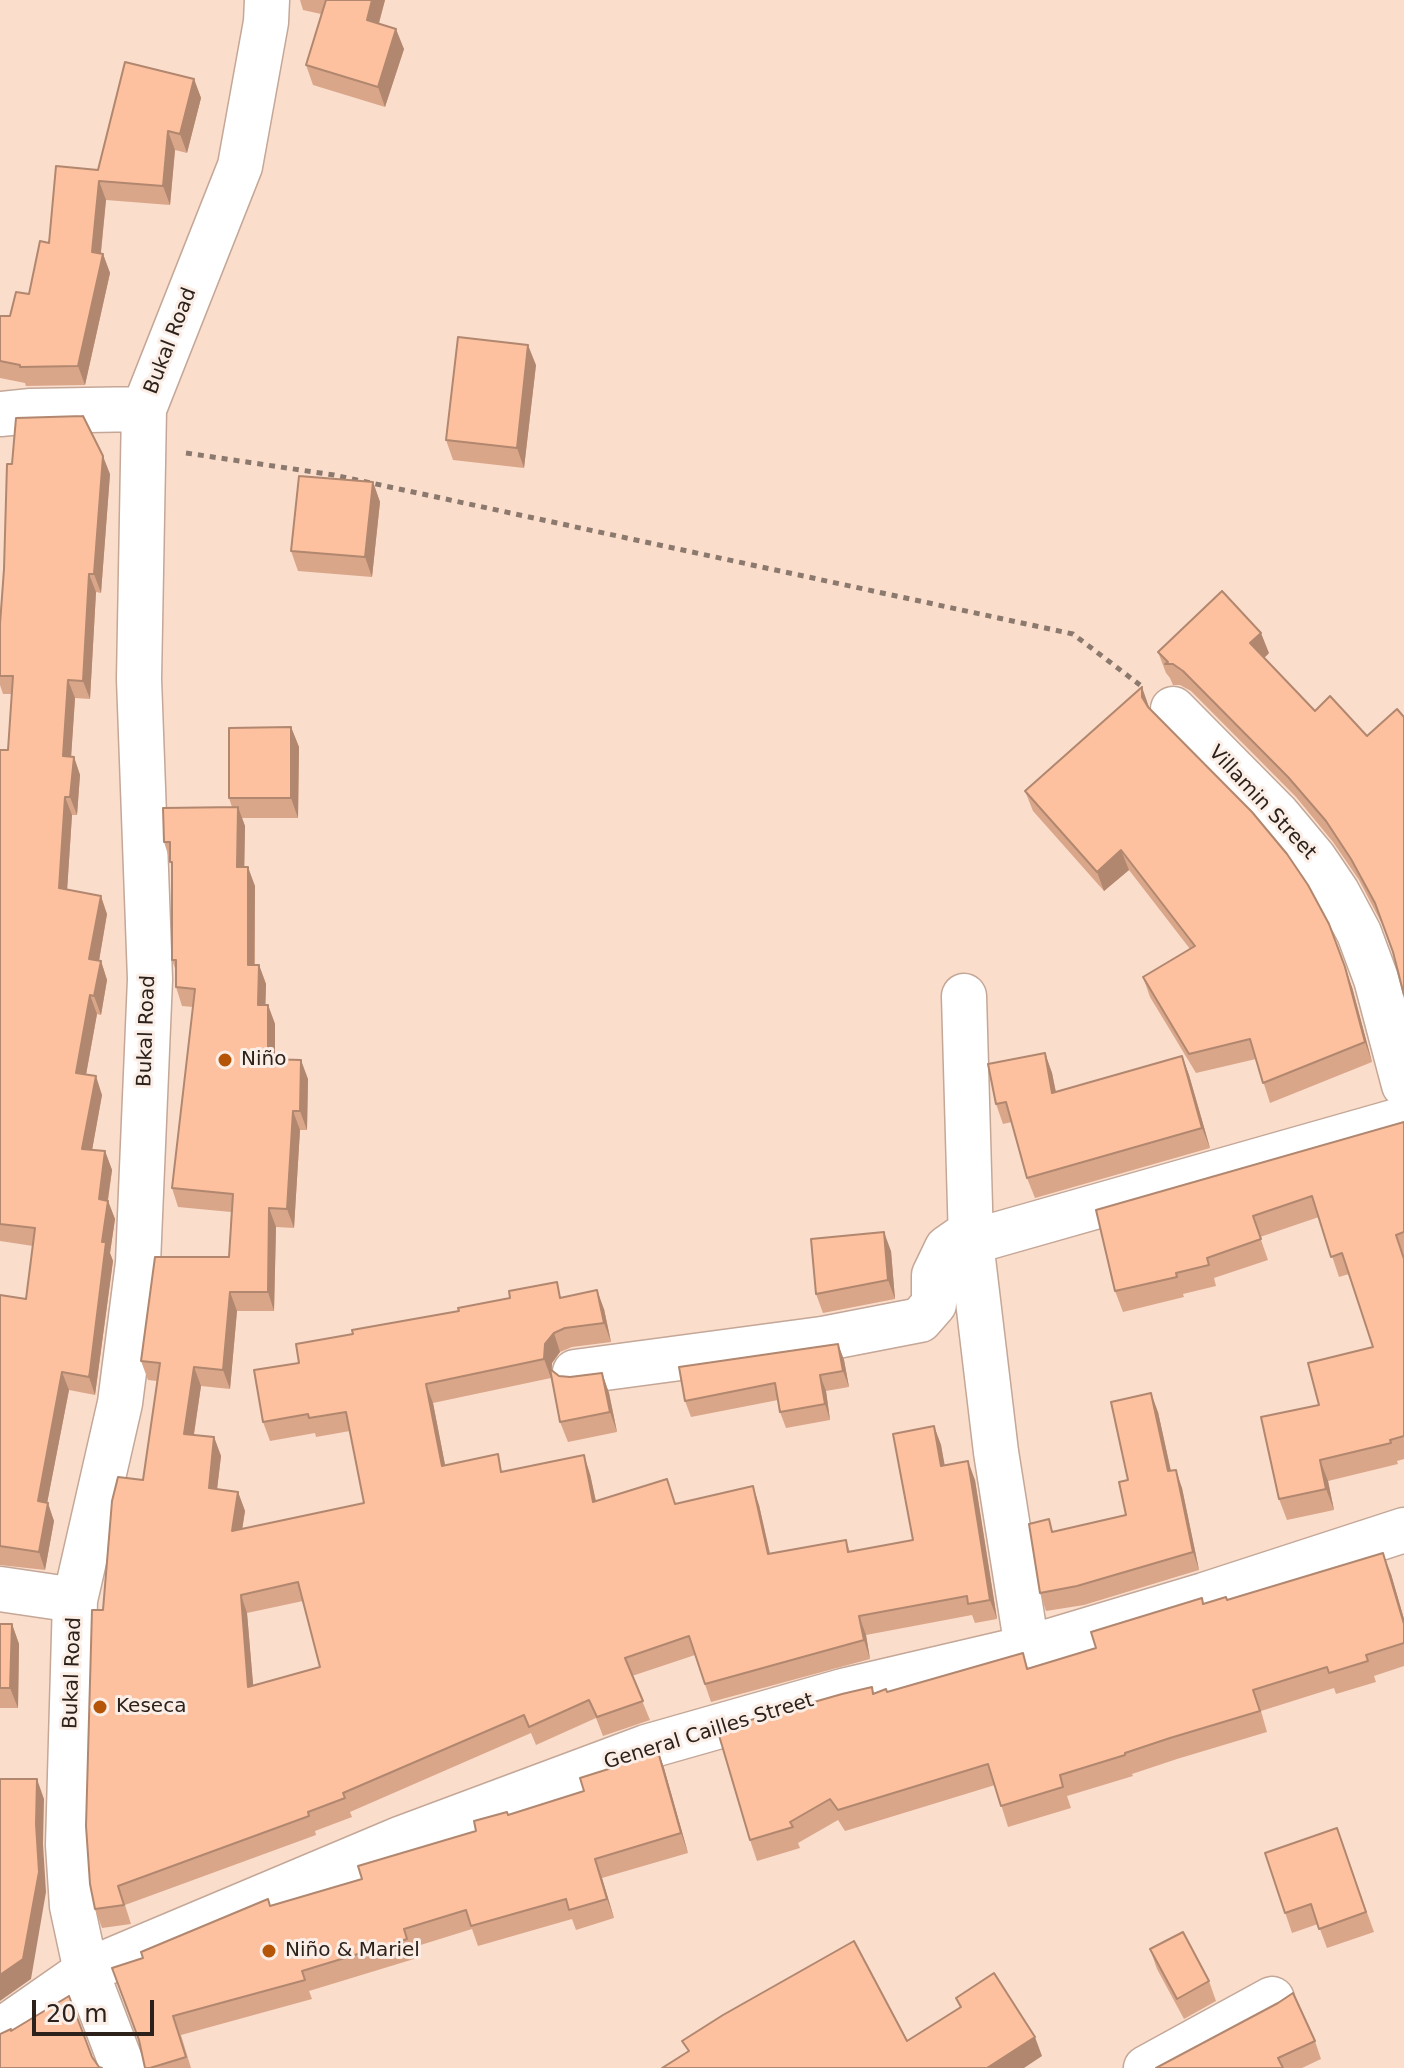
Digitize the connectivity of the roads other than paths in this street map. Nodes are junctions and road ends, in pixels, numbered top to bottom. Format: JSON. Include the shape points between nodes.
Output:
{"nodes":[{"id":1,"x":267,"y":0,"type":"edge"},
{"id":2,"x":0,"y":414,"type":"edge"},
{"id":3,"x":144,"y":428,"type":"junction"},
{"id":4,"x":1173,"y":709,"type":"road end"},
{"id":5,"x":964,"y":996,"type":"dead end"},
{"id":6,"x":1404,"y":1085,"type":"edge"},
{"id":7,"x":1404,"y":1119,"type":"edge"},
{"id":8,"x":971,"y":1237,"type":"junction"},
{"id":9,"x":575,"y":1372,"type":"dead end"},
{"id":10,"x":1404,"y":1530,"type":"edge"},
{"id":11,"x":0,"y":1589,"type":"edge"},
{"id":12,"x":75,"y":1600,"type":"junction"},
{"id":13,"x":1027,"y":1648,"type":"junction"},
{"id":14,"x":86,"y":1971,"type":"junction"},
{"id":15,"x":1272,"y":1999,"type":"dead end"},
{"id":16,"x":0,"y":2031,"type":"edge"},
{"id":17,"x":123,"y":2068,"type":"edge"},
{"id":18,"x":1146,"y":2068,"type":"edge"}],
"edges":[{"from":1,"to":3,"type":"street","name":"Bukal Road","via":[[240,166]]},
{"from":2,"to":3,"type":"street","via":[[31,411]]},
{"from":3,"to":12,"type":"street","name":"Bukal Road","via":[[139,679],[150,979],[138,1263],[120,1403]]},
{"from":4,"to":6,"type":"street","name":"Villamin Street","via":[[1278,815],[1337,892],[1376,979]]},
{"from":5,"to":8,"type":"street"},
{"from":7,"to":8,"type":"street"},
{"from":8,"to":9,"type":"street","via":[[947,1248],[934,1275],[934,1304],[920,1320],[822,1339]]},
{"from":8,"to":13,"type":"street","via":[[996,1452]]},
{"from":10,"to":13,"type":"street","name":"General Cailles Street"},
{"from":11,"to":12,"type":"street"},
{"from":12,"to":14,"type":"street","name":"Bukal Road","via":[[68,1845],[72,1906]]},
{"from":13,"to":14,"type":"street","name":"General Cailles Street","via":[[843,1691],[646,1747],[402,1838]]},
{"from":14,"to":16,"type":"street","name":"General Cailles Street"},
{"from":14,"to":17,"type":"street","name":"Bukal Road"},
{"from":15,"to":18,"type":"street"}]}
